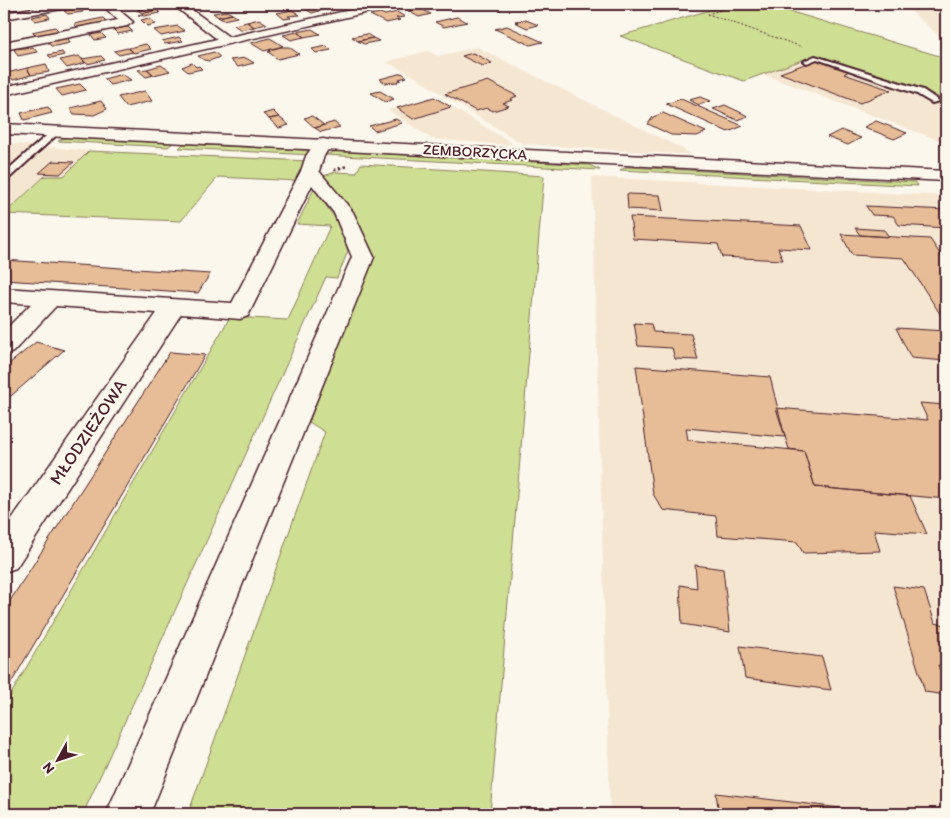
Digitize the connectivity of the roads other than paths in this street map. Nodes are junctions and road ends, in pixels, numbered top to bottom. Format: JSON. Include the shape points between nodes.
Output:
{"nodes":[{"id":1,"x":73,"y":4,"type":"edge"},
{"id":2,"x":106,"y":4,"type":"edge"},
{"id":3,"x":177,"y":4,"type":"edge"},
{"id":4,"x":391,"y":4,"type":"edge"},
{"id":5,"x":4,"y":16,"type":"edge"},
{"id":6,"x":226,"y":40,"type":"junction"},
{"id":7,"x":4,"y":46,"type":"edge"},
{"id":8,"x":807,"y":61,"type":"dead end"},
{"id":9,"x":895,"y":88,"type":"dead end"},
{"id":10,"x":4,"y":91,"type":"edge"},
{"id":11,"x":4,"y":129,"type":"edge"},
{"id":12,"x":57,"y":131,"type":"junction"},
{"id":13,"x":322,"y":144,"type":"junction"},
{"id":14,"x":310,"y":171,"type":"junction"},
{"id":15,"x":946,"y":176,"type":"edge"},
{"id":16,"x":4,"y":178,"type":"edge"},
{"id":17,"x":4,"y":295,"type":"edge"},
{"id":18,"x":49,"y":299,"type":"junction"},
{"id":19,"x":173,"y":308,"type":"junction"},
{"id":20,"x":4,"y":346,"type":"edge"},
{"id":21,"x":4,"y":557,"type":"edge"},
{"id":22,"x":128,"y":814,"type":"edge"}],
"edges":[{"from":1,"to":5,"type":"street"},
{"from":2,"to":7,"type":"street","via":[[127,22]]},
{"from":3,"to":6,"type":"street"},
{"from":4,"to":6,"type":"street"},
{"from":6,"to":10,"type":"street"},
{"from":8,"to":9,"type":"lane","via":[[817,57],[920,92],[938,102]]},
{"from":11,"to":12,"type":"street","name":"ZEMBORZYCKA"},
{"from":12,"to":13,"type":"street","name":"ZEMBORZYCKA"},
{"from":12,"to":16,"type":"lane"},
{"from":13,"to":14,"type":"street"},
{"from":13,"to":15,"type":"street","name":"ZEMBORZYCKA"},
{"from":14,"to":19,"type":"street","via":[[240,311]]},
{"from":14,"to":22,"type":"street","via":[[343,212],[363,257]]},
{"from":17,"to":18,"type":"street"},
{"from":18,"to":19,"type":"street"},
{"from":18,"to":20,"type":"street"},
{"from":19,"to":21,"type":"street","name":"MŁODZIEŻOWA"}]}
